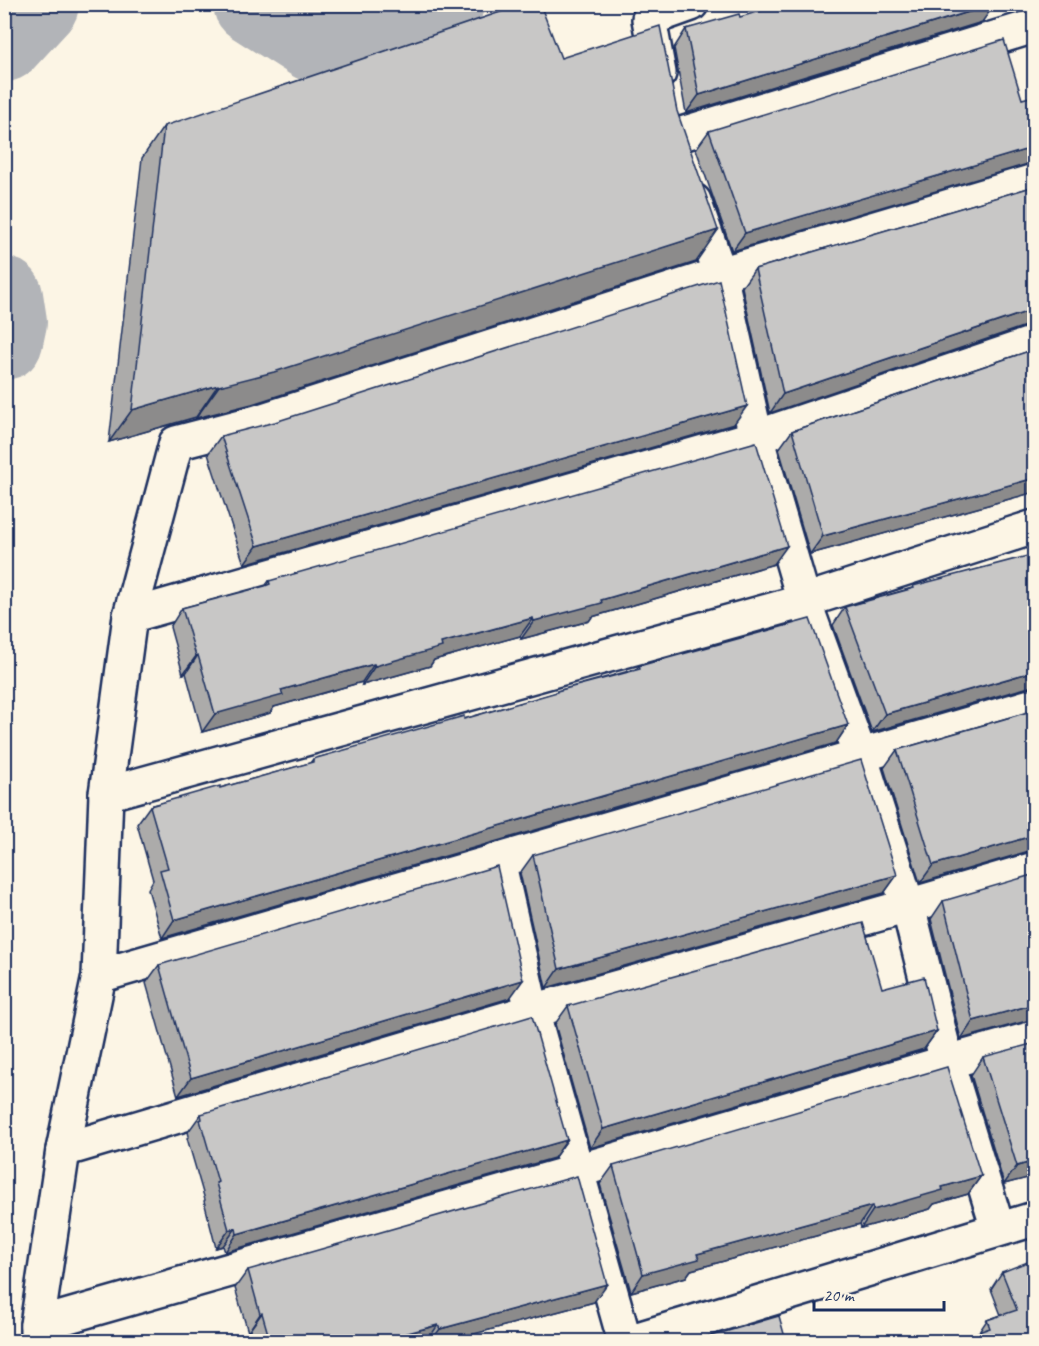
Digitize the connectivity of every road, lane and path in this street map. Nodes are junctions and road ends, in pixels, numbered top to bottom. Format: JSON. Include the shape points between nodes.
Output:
{"nodes":[{"id":1,"x":691,"y":4,"type":"edge"},
{"id":2,"x":1035,"y":26,"type":"edge"},
{"id":3,"x":672,"y":137,"type":"junction"},
{"id":4,"x":1035,"y":181,"type":"edge"},
{"id":5,"x":720,"y":274,"type":"junction"},
{"id":6,"x":1035,"y":344,"type":"edge"},
{"id":7,"x":756,"y":437,"type":"junction"},
{"id":8,"x":1035,"y":527,"type":"edge"},
{"id":9,"x":804,"y":602,"type":"junction"},
{"id":10,"x":130,"y":616,"type":"junction"},
{"id":11,"x":1035,"y":705,"type":"edge"},
{"id":12,"x":860,"y":755,"type":"junction"},
{"id":13,"x":106,"y":794,"type":"junction"},
{"id":14,"x":498,"y":860,"type":"junction"},
{"id":15,"x":1035,"y":869,"type":"edge"},
{"id":16,"x":909,"y":906,"type":"junction"},
{"id":17,"x":99,"y":976,"type":"junction"},
{"id":18,"x":532,"y":1011,"type":"junction"},
{"id":19,"x":1035,"y":1038,"type":"edge"},
{"id":20,"x":947,"y":1062,"type":"junction"},
{"id":21,"x":63,"y":1150,"type":"junction"},
{"id":22,"x":577,"y":1171,"type":"junction"},
{"id":23,"x":1035,"y":1219,"type":"edge"},
{"id":24,"x":998,"y":1229,"type":"junction"},
{"id":25,"x":37,"y":1333,"type":"edge"},
{"id":26,"x":626,"y":1341,"type":"edge"}],
"edges":[{"from":1,"to":3,"type":"street","via":[[649,19]]},
{"from":2,"to":3,"type":"street"},
{"from":3,"to":5,"type":"street"},
{"from":4,"to":5,"type":"street"},
{"from":5,"to":7,"type":"street"},
{"from":5,"to":10,"type":"street","via":[[258,422],[176,442]]},
{"from":6,"to":7,"type":"street"},
{"from":7,"to":9,"type":"street"},
{"from":7,"to":10,"type":"street"},
{"from":8,"to":9,"type":"street"},
{"from":9,"to":12,"type":"street"},
{"from":9,"to":13,"type":"street"},
{"from":10,"to":13,"type":"street"},
{"from":11,"to":12,"type":"street"},
{"from":12,"to":14,"type":"street"},
{"from":12,"to":16,"type":"street"},
{"from":13,"to":17,"type":"street"},
{"from":14,"to":17,"type":"street"},
{"from":14,"to":18,"type":"street"},
{"from":15,"to":16,"type":"street"},
{"from":16,"to":18,"type":"street"},
{"from":16,"to":20,"type":"street"},
{"from":17,"to":21,"type":"street"},
{"from":18,"to":21,"type":"street"},
{"from":18,"to":22,"type":"street"},
{"from":19,"to":20,"type":"street"},
{"from":20,"to":22,"type":"street"},
{"from":20,"to":24,"type":"street"},
{"from":21,"to":25,"type":"street"},
{"from":22,"to":25,"type":"street"},
{"from":22,"to":26,"type":"street"},
{"from":23,"to":24,"type":"street"},
{"from":24,"to":26,"type":"street"}]}
